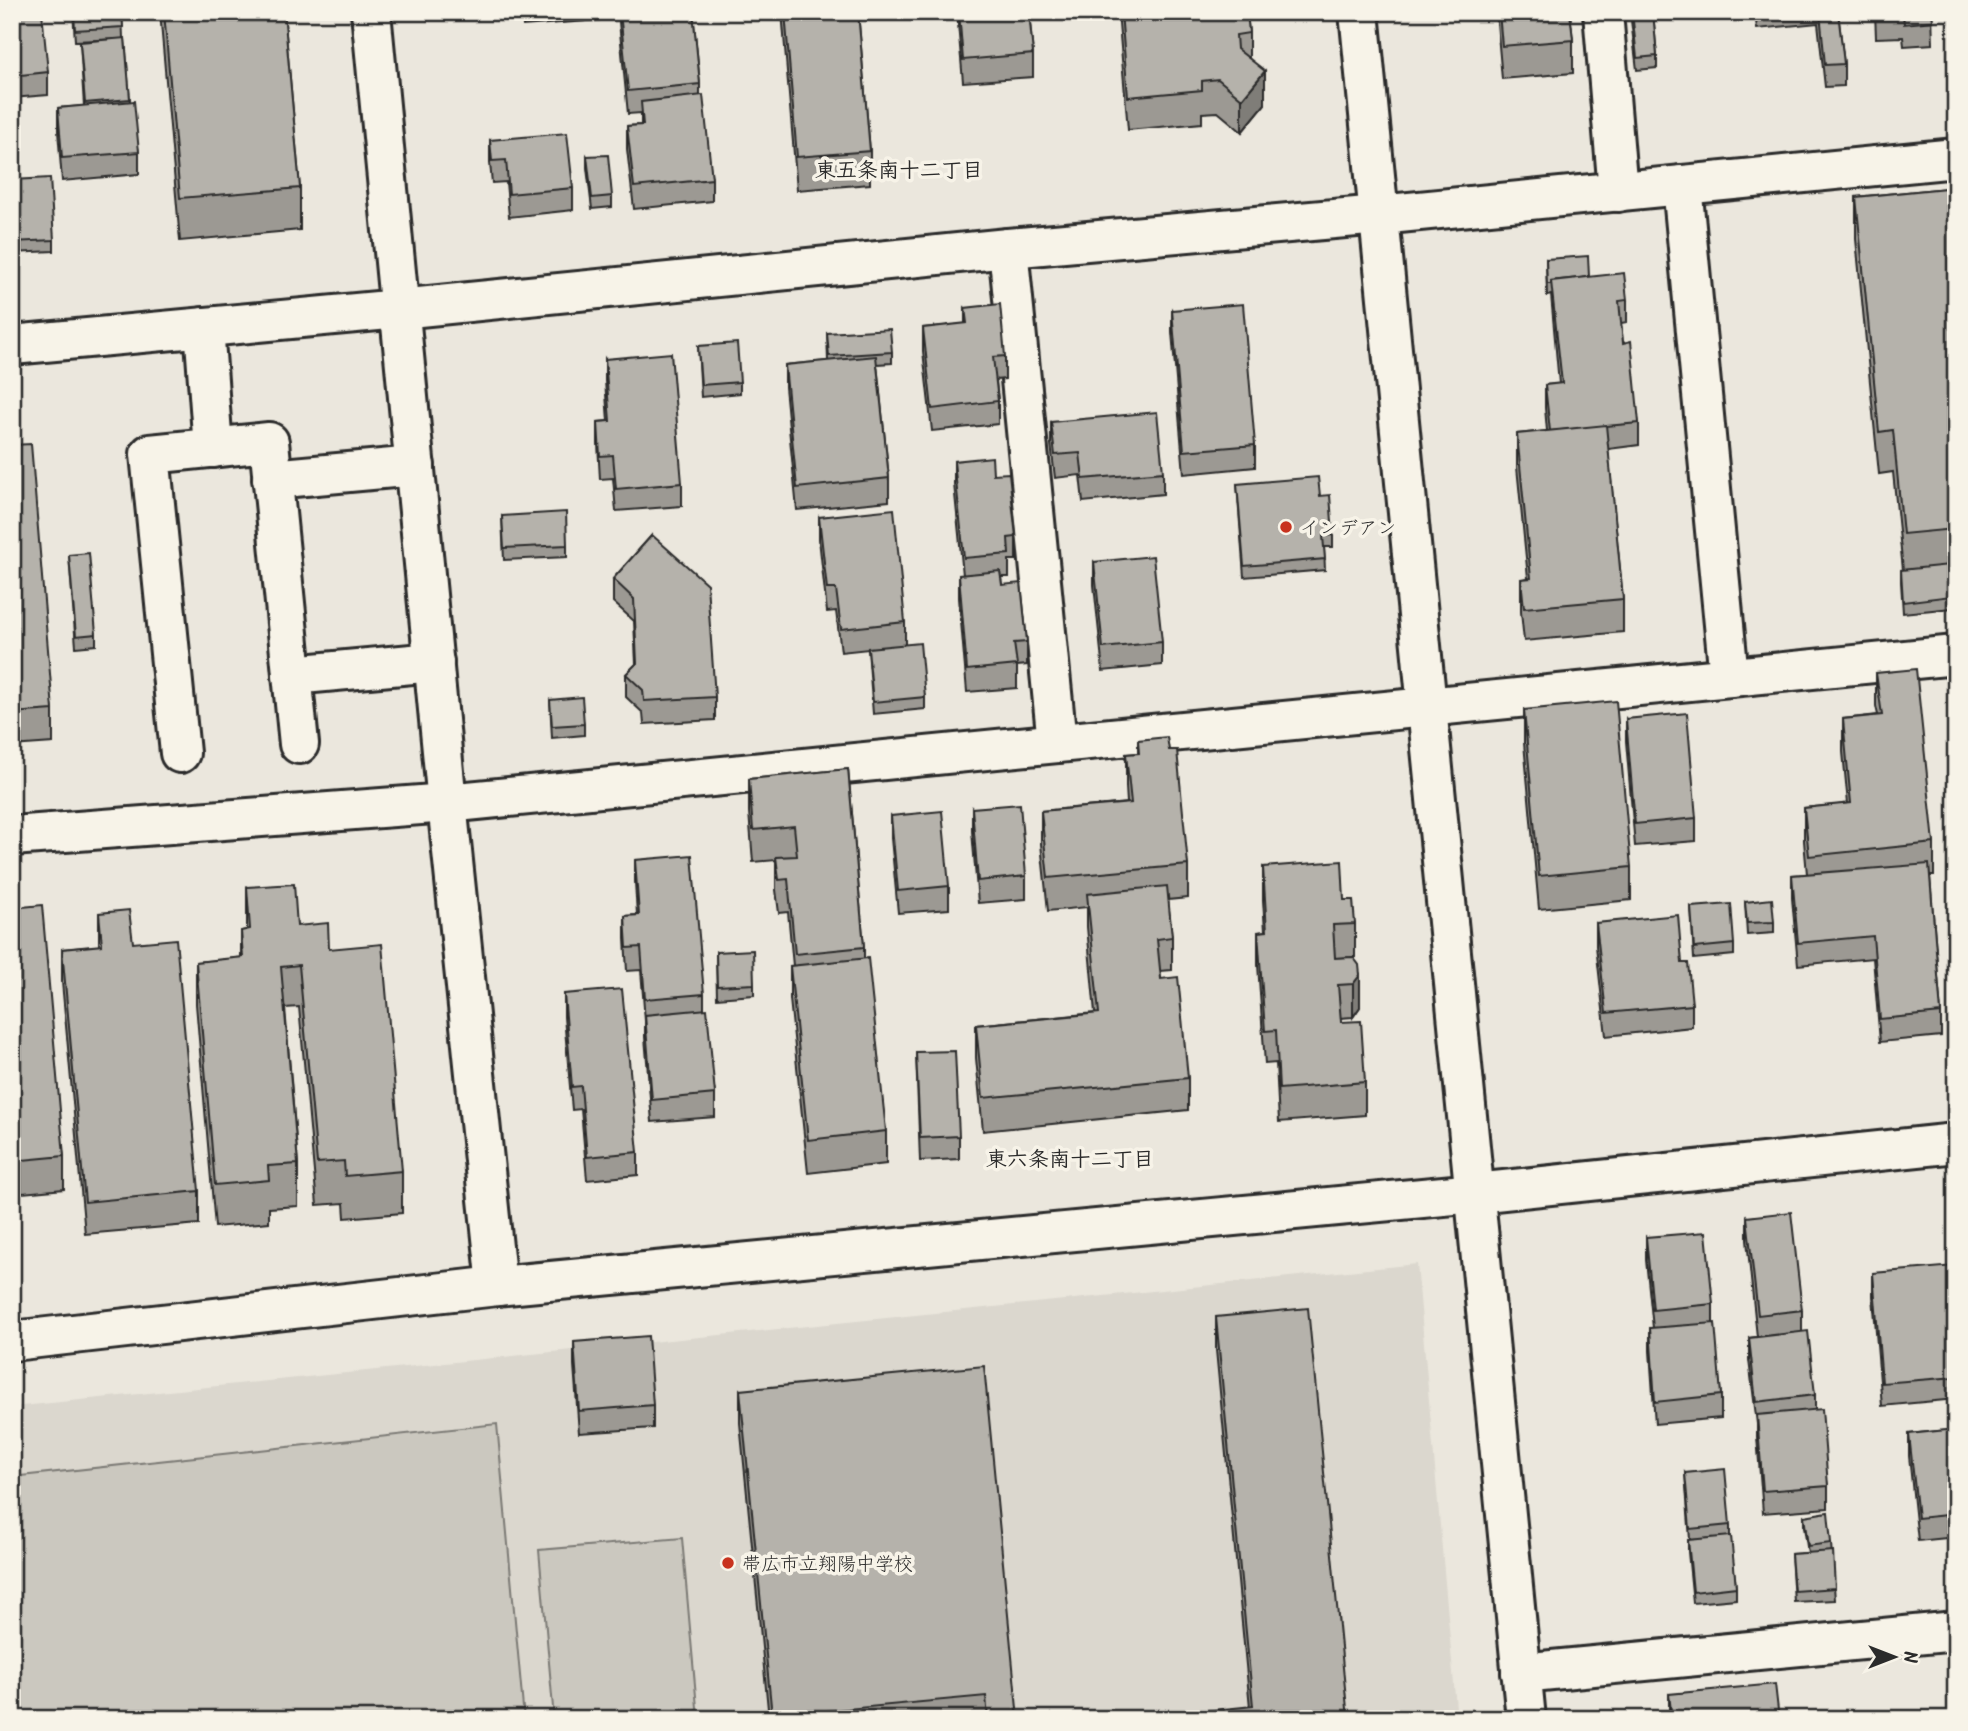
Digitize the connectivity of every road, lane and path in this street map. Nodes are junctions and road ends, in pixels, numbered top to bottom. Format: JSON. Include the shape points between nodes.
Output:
{"nodes":[{"id":1,"x":371,"y":12,"type":"edge"},
{"id":2,"x":1359,"y":12,"type":"edge"},
{"id":3,"x":1603,"y":12,"type":"edge"},
{"id":4,"x":1956,"y":158,"type":"edge"},
{"id":5,"x":1682,"y":185,"type":"junction"},
{"id":6,"x":1618,"y":191,"type":"junction"},
{"id":7,"x":1379,"y":215,"type":"junction"},
{"id":8,"x":1008,"y":248,"type":"junction"},
{"id":9,"x":399,"y":309,"type":"junction"},
{"id":10,"x":204,"y":327,"type":"junction"},
{"id":11,"x":12,"y":345,"type":"edge"},
{"id":12,"x":213,"y":448,"type":"junction"},
{"id":13,"x":415,"y":466,"type":"junction"},
{"id":14,"x":272,"y":479,"type":"junction"},
{"id":15,"x":1956,"y":654,"type":"edge"},
{"id":16,"x":434,"y":662,"type":"junction"},
{"id":17,"x":292,"y":675,"type":"junction"},
{"id":18,"x":1729,"y":677,"type":"junction"},
{"id":19,"x":1428,"y":707,"type":"junction"},
{"id":20,"x":1057,"y":743,"type":"junction"},
{"id":21,"x":299,"y":744,"type":"dead end"},
{"id":22,"x":180,"y":753,"type":"dead end"},
{"id":23,"x":447,"y":803,"type":"junction"},
{"id":24,"x":12,"y":836,"type":"edge"},
{"id":25,"x":1956,"y":1143,"type":"edge"},
{"id":26,"x":1475,"y":1193,"type":"junction"},
{"id":27,"x":497,"y":1286,"type":"junction"},
{"id":28,"x":12,"y":1341,"type":"edge"},
{"id":29,"x":1956,"y":1631,"type":"edge"},
{"id":30,"x":1521,"y":1673,"type":"junction"},
{"id":31,"x":1526,"y":1719,"type":"edge"}],
"edges":[{"from":1,"to":9,"type":"street"},
{"from":2,"to":7,"type":"street"},
{"from":3,"to":6,"type":"street"},
{"from":4,"to":5,"type":"street"},
{"from":5,"to":6,"type":"street"},
{"from":5,"to":18,"type":"street"},
{"from":6,"to":7,"type":"street"},
{"from":7,"to":8,"type":"street"},
{"from":7,"to":19,"type":"street"},
{"from":8,"to":9,"type":"street"},
{"from":8,"to":20,"type":"street"},
{"from":9,"to":10,"type":"street"},
{"from":9,"to":13,"type":"street"},
{"from":10,"to":11,"type":"street"},
{"from":10,"to":12,"type":"street"},
{"from":12,"to":14,"type":"street","via":[[269,442]]},
{"from":12,"to":22,"type":"street","via":[[150,454]]},
{"from":13,"to":14,"type":"street"},
{"from":13,"to":16,"type":"street"},
{"from":14,"to":17,"type":"street"},
{"from":15,"to":18,"type":"street"},
{"from":16,"to":17,"type":"street"},
{"from":16,"to":23,"type":"street"},
{"from":17,"to":21,"type":"street"},
{"from":18,"to":19,"type":"street"},
{"from":19,"to":20,"type":"street"},
{"from":19,"to":26,"type":"street"},
{"from":20,"to":23,"type":"street"},
{"from":23,"to":24,"type":"street"},
{"from":23,"to":27,"type":"street"},
{"from":25,"to":26,"type":"street"},
{"from":26,"to":27,"type":"street"},
{"from":26,"to":30,"type":"street"},
{"from":27,"to":28,"type":"street"},
{"from":29,"to":30,"type":"street"},
{"from":30,"to":31,"type":"street"}]}
